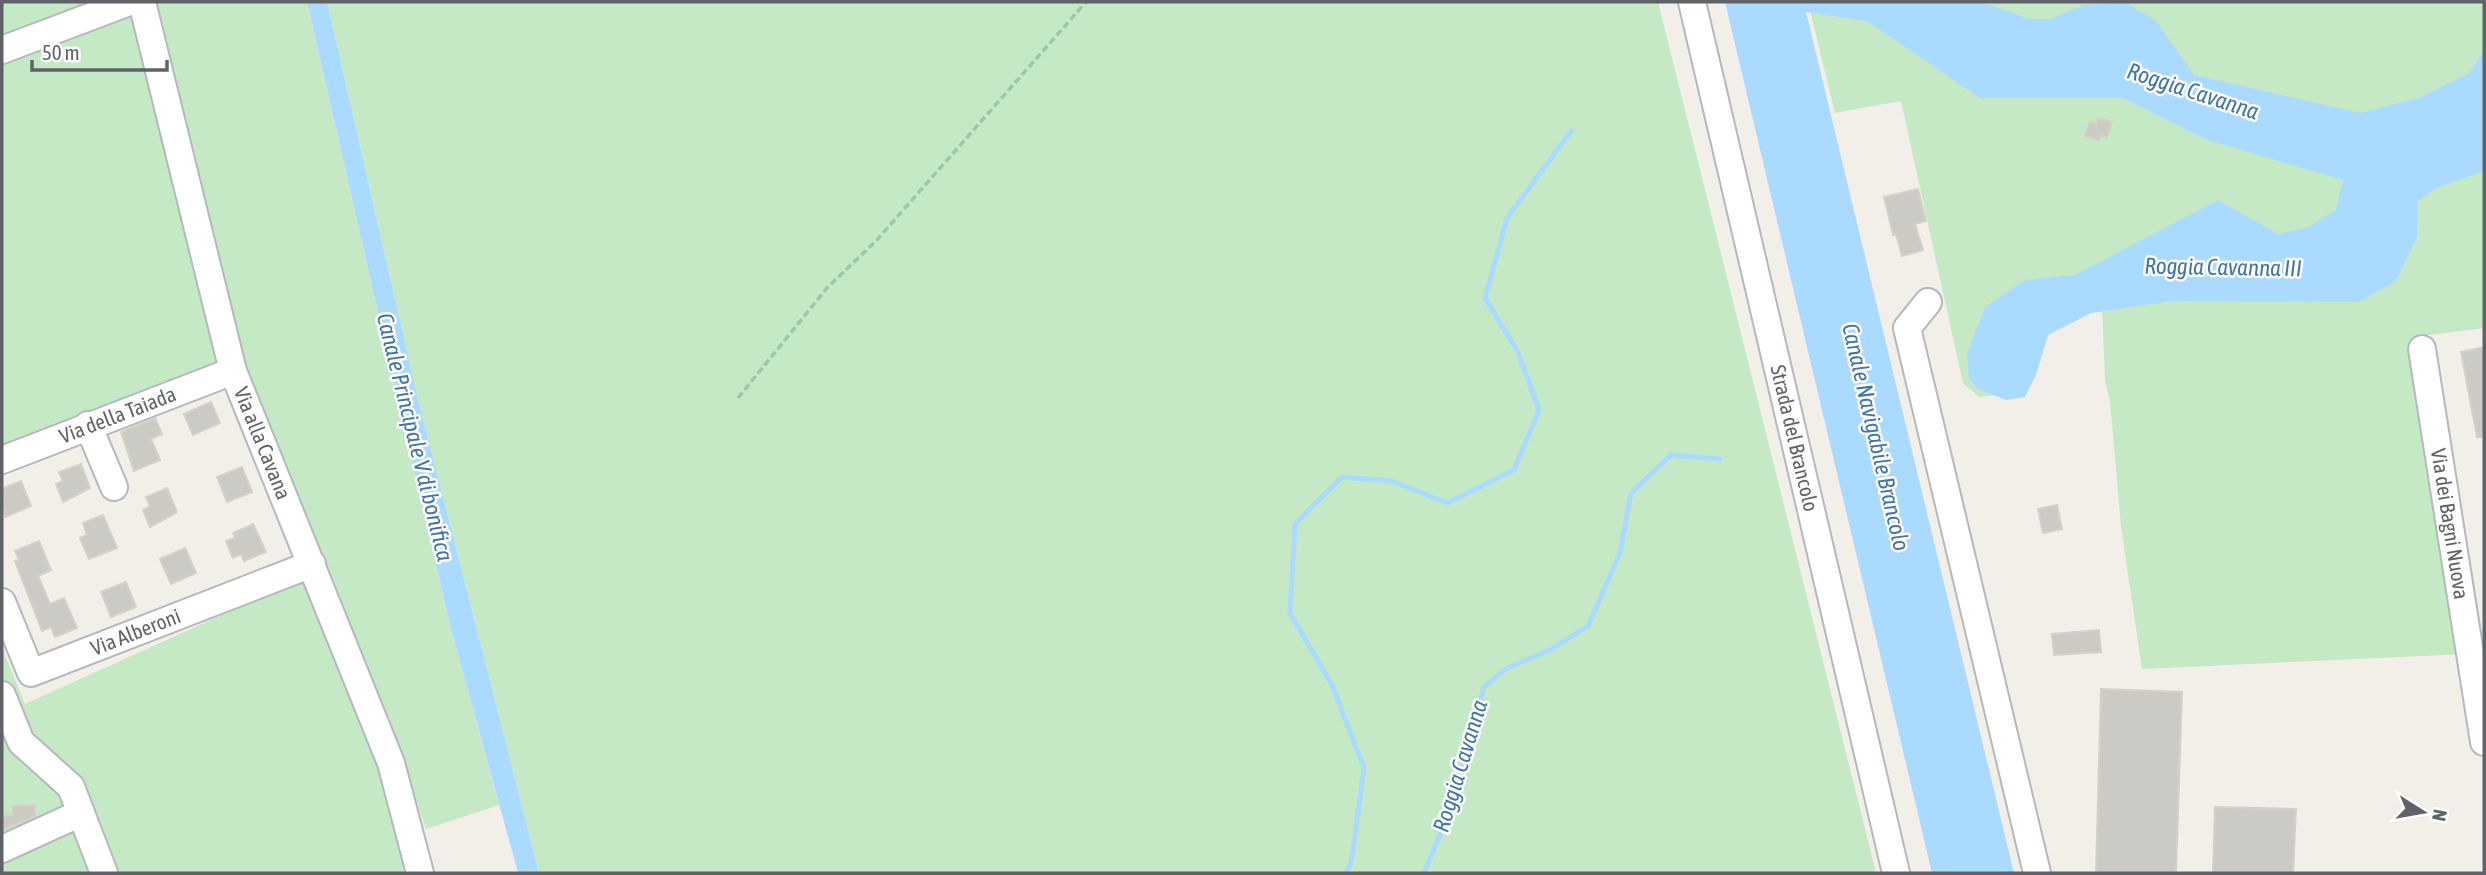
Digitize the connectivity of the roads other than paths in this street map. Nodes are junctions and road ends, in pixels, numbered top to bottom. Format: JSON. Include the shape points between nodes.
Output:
{"nodes":[{"id":1,"x":129,"y":2,"type":"edge"},
{"id":2,"x":142,"y":2,"type":"edge"},
{"id":3,"x":1692,"y":2,"type":"edge"},
{"id":4,"x":2,"y":50,"type":"edge"},
{"id":5,"x":1928,"y":302,"type":"dead end"},
{"id":6,"x":2422,"y":349,"type":"dead end"},
{"id":7,"x":233,"y":371,"type":"junction"},
{"id":8,"x":88,"y":425,"type":"junction"},
{"id":9,"x":2,"y":460,"type":"edge"},
{"id":10,"x":114,"y":487,"type":"dead end"},
{"id":11,"x":312,"y":564,"type":"junction"},
{"id":12,"x":2,"y":602,"type":"edge"},
{"id":13,"x":2,"y":695,"type":"edge"},
{"id":14,"x":10,"y":736,"type":"edge"},
{"id":15,"x":2484,"y":741,"type":"edge"},
{"id":16,"x":81,"y":813,"type":"junction"},
{"id":17,"x":2,"y":849,"type":"edge"},
{"id":18,"x":104,"y":873,"type":"edge"},
{"id":19,"x":420,"y":873,"type":"edge"},
{"id":20,"x":1896,"y":873,"type":"edge"},
{"id":21,"x":2037,"y":873,"type":"edge"}],
"edges":[{"from":1,"to":4,"type":"street"},
{"from":2,"to":7,"type":"street","name":"Via alla Cavana"},
{"from":3,"to":20,"type":"street","name":"Strada del Brancolo"},
{"from":5,"to":21,"type":"street","via":[[1907,328]]},
{"from":6,"to":15,"type":"street","name":"Via dei Bagni Nuova"},
{"from":7,"to":8,"type":"street","name":"Via della Taiada"},
{"from":7,"to":11,"type":"street","name":"Via alla Cavana"},
{"from":8,"to":9,"type":"street","name":"Via della Taiada"},
{"from":8,"to":10,"type":"street"},
{"from":11,"to":12,"type":"street","name":"Via Alberoni","via":[[31,673]]},
{"from":11,"to":19,"type":"street","name":"Via alla Cavana","via":[[391,763]]},
{"from":13,"to":14,"type":"street"},
{"from":14,"to":16,"type":"street","via":[[71,787]]},
{"from":16,"to":17,"type":"street"},
{"from":16,"to":18,"type":"street"}]}
